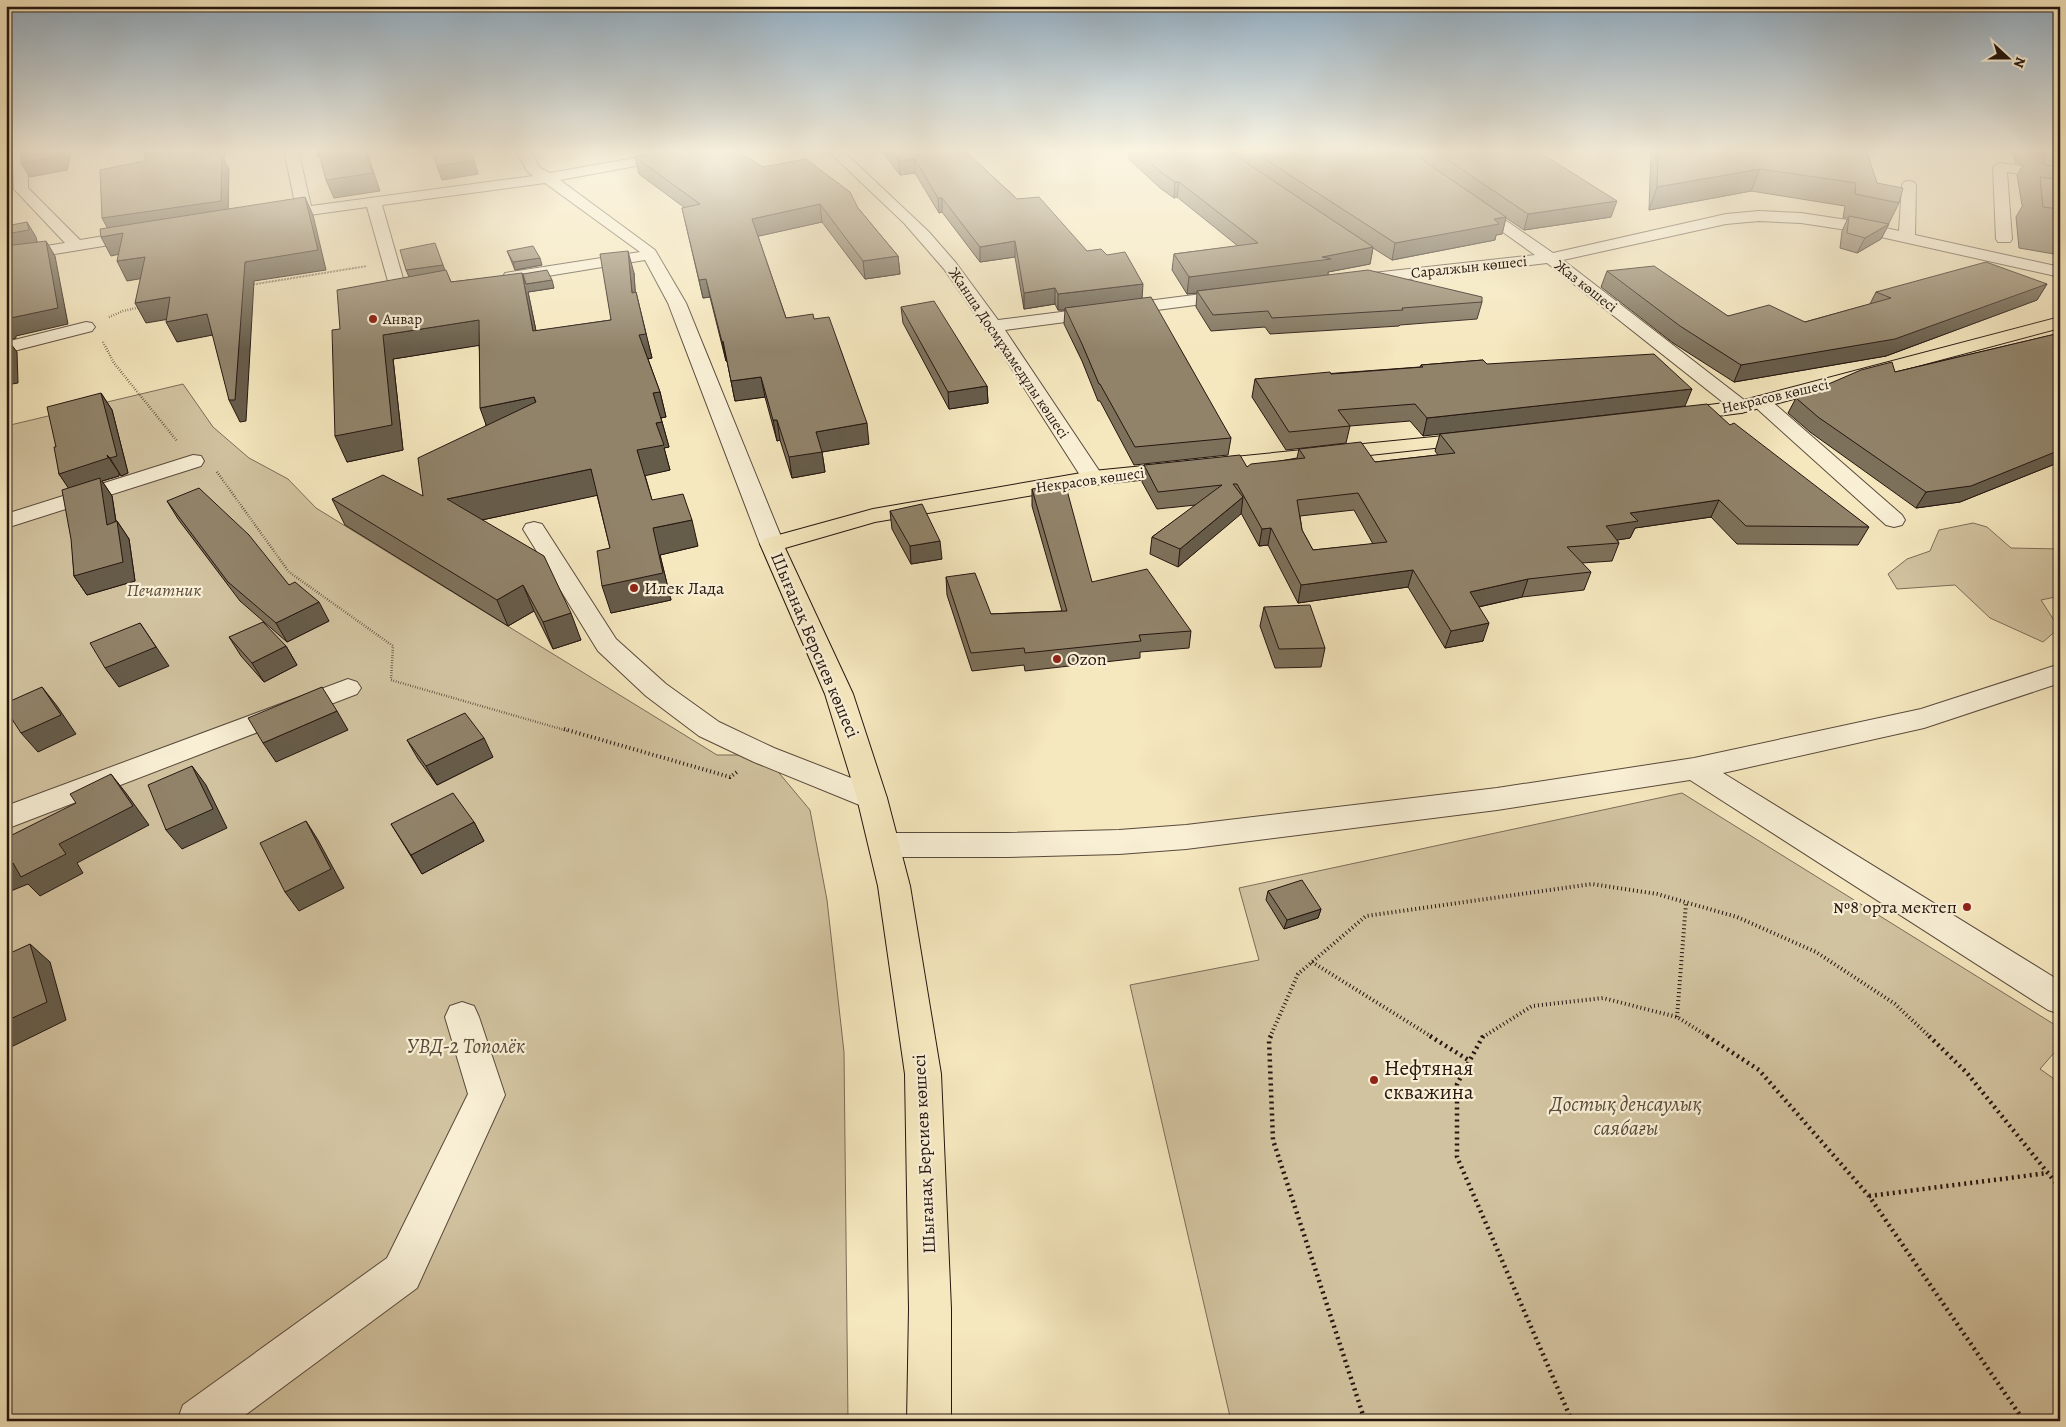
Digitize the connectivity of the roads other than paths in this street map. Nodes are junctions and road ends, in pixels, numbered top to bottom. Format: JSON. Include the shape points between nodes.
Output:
{"nodes":[{"id":1,"x":48,"y":217,"type":"edge"},
{"id":2,"x":378,"y":217,"type":"edge"},
{"id":3,"x":602,"y":217,"type":"edge"},
{"id":4,"x":905,"y":217,"type":"edge"},
{"id":5,"x":1490,"y":217,"type":"edge"},
{"id":6,"x":1749,"y":217,"type":"edge"},
{"id":7,"x":1771,"y":217,"type":"edge"},
{"id":8,"x":1908,"y":217,"type":"edge"},
{"id":9,"x":2003,"y":217,"type":"edge"},
{"id":10,"x":154,"y":233,"type":"edge"},
{"id":11,"x":1908,"y":238,"type":"junction"},
{"id":12,"x":2004,"y":239,"type":"dead end"},
{"id":13,"x":76,"y":245,"type":"junction"},
{"id":14,"x":650,"y":255,"type":"junction"},
{"id":15,"x":6,"y":257,"type":"edge"},
{"id":16,"x":1550,"y":258,"type":"junction"},
{"id":17,"x":1383,"y":264,"type":"dead end"},
{"id":18,"x":2060,"y":272,"type":"edge"},
{"id":19,"x":1399,"y":274,"type":"junction"},
{"id":20,"x":496,"y":280,"type":"edge"},
{"id":21,"x":1340,"y":282,"type":"edge"},
{"id":22,"x":438,"y":289,"type":"edge"},
{"id":23,"x":1250,"y":293,"type":"edge"},
{"id":24,"x":2060,"y":322,"type":"edge"},
{"id":25,"x":992,"y":326,"type":"junction"},
{"id":26,"x":86,"y":327,"type":"road end"},
{"id":27,"x":6,"y":348,"type":"edge"},
{"id":28,"x":1751,"y":404,"type":"junction"},
{"id":29,"x":1663,"y":417,"type":"edge"},
{"id":30,"x":1496,"y":436,"type":"edge"},
{"id":31,"x":193,"y":461,"type":"road end"},
{"id":32,"x":1093,"y":478,"type":"junction"},
{"id":33,"x":1894,"y":520,"type":"dead end"},
{"id":34,"x":6,"y":521,"type":"edge"},
{"id":35,"x":534,"y":529,"type":"dead end"},
{"id":36,"x":772,"y":544,"type":"junction"},
{"id":37,"x":2060,"y":673,"type":"edge"},
{"id":38,"x":348,"y":688,"type":"dead end"},
{"id":39,"x":1694,"y":769,"type":"junction"},
{"id":40,"x":872,"y":798,"type":"junction"},
{"id":41,"x":6,"y":818,"type":"edge"},
{"id":42,"x":884,"y":846,"type":"junction"},
{"id":43,"x":2060,"y":999,"type":"edge"},
{"id":44,"x":462,"y":1017,"type":"dead end"},
{"id":45,"x":199,"y":1421,"type":"edge"},
{"id":46,"x":929,"y":1421,"type":"edge"}],
"edges":[{"from":1,"to":13,"type":"street"},
{"from":2,"to":22,"type":"street","via":[[399,295]]},
{"from":3,"to":14,"type":"street","name":"Шығанақ Берсиев көшесі"},
{"from":4,"to":25,"type":"street","name":"Жанша Досмұхамедұлы көшесі","via":[[949,264]]},
{"from":5,"to":16,"type":"street","name":"Жаз көшесі"},
{"from":6,"to":16,"type":"street","name":"Саралжын көшесі","via":[[1726,218]]},
{"from":7,"to":11,"type":"street","name":"Саралжын көшесі","via":[[1854,226]]},
{"from":8,"to":11,"type":"street"},
{"from":9,"to":12,"type":"street"},
{"from":10,"to":13,"type":"street"},
{"from":11,"to":18,"type":"street","name":"Саралжын көшесі"},
{"from":13,"to":15,"type":"street"},
{"from":14,"to":20,"type":"street"},
{"from":14,"to":36,"type":"street","name":"Шығанақ Берсиев көшесі","via":[[677,303]]},
{"from":16,"to":19,"type":"street","name":"Саралжын көшесі"},
{"from":16,"to":28,"type":"street","name":"Жаз көшесі"},
{"from":17,"to":19,"type":"street"},
{"from":19,"to":21,"type":"street","name":"Саралжын көшесі"},
{"from":23,"to":25,"type":"street"},
{"from":24,"to":28,"type":"main road","name":"Некрасов көшесі"},
{"from":25,"to":32,"type":"street","name":"Жанша Досмұхамедұлы көшесі"},
{"from":26,"to":27,"type":"street"},
{"from":28,"to":29,"type":"main road","name":"Некрасов көшесі"},
{"from":28,"to":33,"type":"street","name":"Жаз көшесі"},
{"from":30,"to":32,"type":"main road","name":"Некрасов көшесі"},
{"from":31,"to":34,"type":"street"},
{"from":32,"to":36,"type":"main road","name":"Некрасов көшесі","via":[[873,516]]},
{"from":35,"to":40,"type":"street","via":[[607,645],[656,690],[709,729],[764,755]]},
{"from":36,"to":40,"type":"main road","name":"Шығанақ Берсиев көшесі","via":[[839,694]]},
{"from":37,"to":39,"type":"street","via":[[1924,718]]},
{"from":38,"to":41,"type":"street"},
{"from":39,"to":42,"type":"street","via":[[1497,799],[1186,837],[1063,844]]},
{"from":39,"to":43,"type":"street"},
{"from":40,"to":42,"type":"main road","name":"Шығанақ Берсиев көшесі"},
{"from":42,"to":46,"type":"main road","name":"Шығанақ Берсиев көшесі","via":[[894,886],[923,1074],[930,1309]]},
{"from":44,"to":45,"type":"street","via":[[488,1095],[402,1273]]}]}
